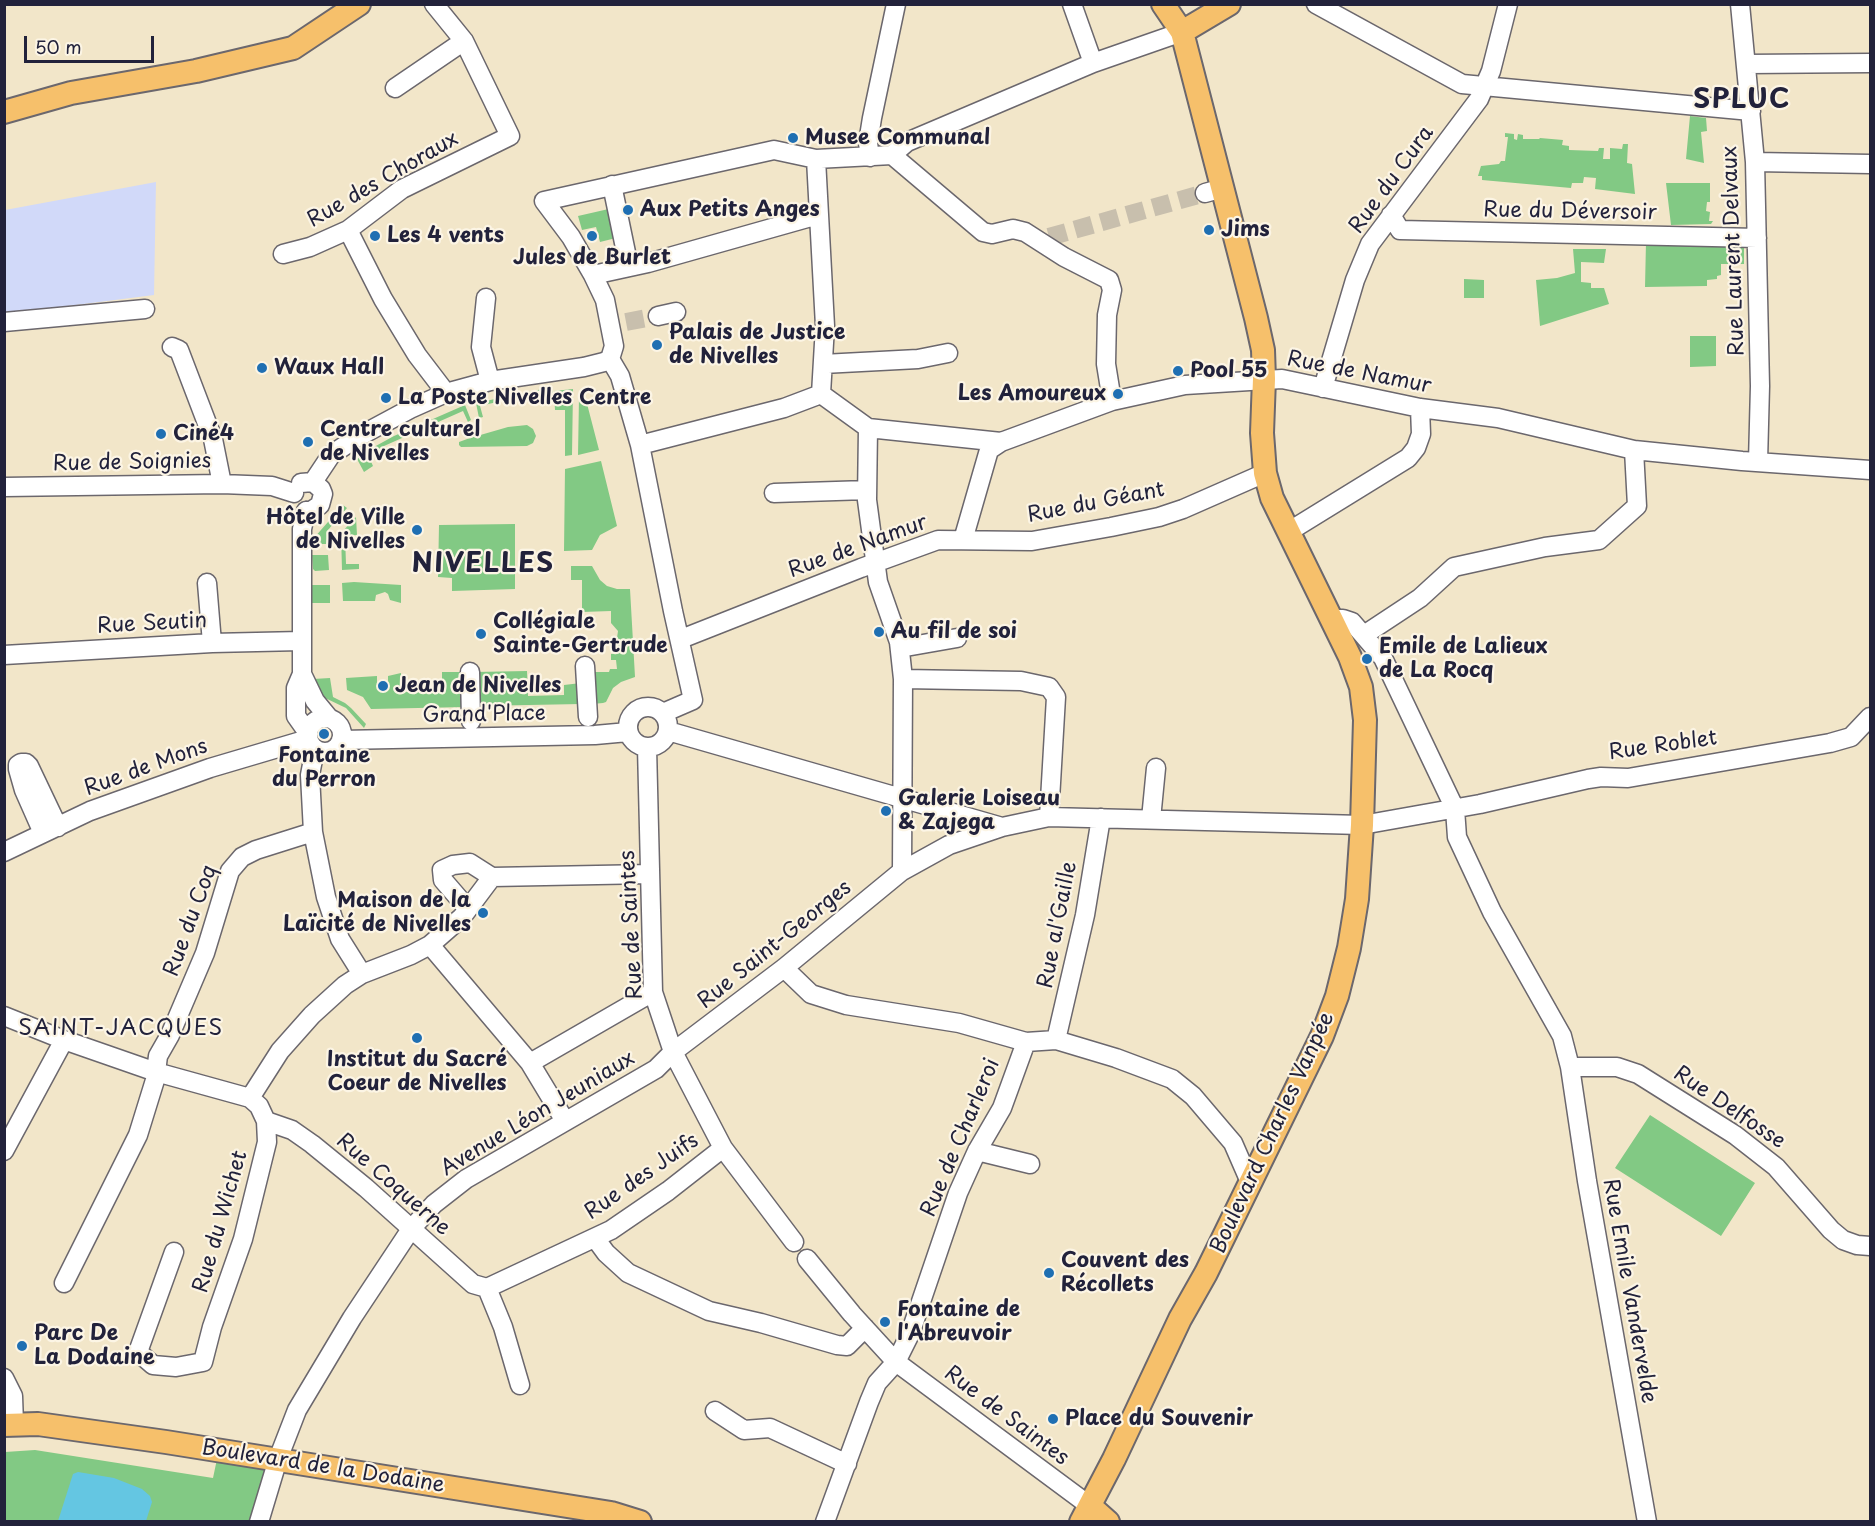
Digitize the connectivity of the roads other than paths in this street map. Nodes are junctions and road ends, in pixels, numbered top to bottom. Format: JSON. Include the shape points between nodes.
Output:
{"nodes":[{"id":1,"x":359,"y":4,"type":"edge"},
{"id":2,"x":434,"y":4,"type":"edge"},
{"id":3,"x":896,"y":4,"type":"edge"},
{"id":4,"x":1072,"y":4,"type":"edge"},
{"id":5,"x":1163,"y":4,"type":"edge"},
{"id":6,"x":1229,"y":4,"type":"edge"},
{"id":7,"x":1316,"y":4,"type":"edge"},
{"id":8,"x":1508,"y":4,"type":"edge"},
{"id":9,"x":1740,"y":4,"type":"edge"},
{"id":10,"x":1182,"y":32,"type":"junction"},
{"id":11,"x":464,"y":41,"type":"junction"},
{"id":12,"x":1093,"y":63,"type":"junction"},
{"id":13,"x":1870,"y":63,"type":"edge"},
{"id":14,"x":1747,"y":64,"type":"junction"},
{"id":15,"x":1484,"y":87,"type":"junction"},
{"id":16,"x":395,"y":88,"type":"dead end"},
{"id":17,"x":1751,"y":111,"type":"junction"},
{"id":18,"x":4,"y":112,"type":"edge"},
{"id":19,"x":892,"y":155,"type":"junction"},
{"id":20,"x":870,"y":157,"type":"junction"},
{"id":21,"x":816,"y":159,"type":"junction"},
{"id":22,"x":1755,"y":162,"type":"junction"},
{"id":23,"x":1870,"y":164,"type":"edge"},
{"id":24,"x":612,"y":185,"type":"junction"},
{"id":25,"x":818,"y":215,"type":"junction"},
{"id":26,"x":1391,"y":215,"type":"junction"},
{"id":27,"x":348,"y":230,"type":"junction"},
{"id":28,"x":1757,"y":238,"type":"junction"},
{"id":29,"x":283,"y":254,"type":"dead end"},
{"id":30,"x":629,"y":267,"type":"junction"},
{"id":31,"x":593,"y":275,"type":"junction"},
{"id":32,"x":486,"y":298,"type":"dead end"},
{"id":33,"x":145,"y":309,"type":"dead end"},
{"id":34,"x":4,"y":322,"type":"edge"},
{"id":35,"x":172,"y":347,"type":"dead end"},
{"id":36,"x":948,"y":353,"type":"dead end"},
{"id":37,"x":610,"y":359,"type":"junction"},
{"id":38,"x":823,"y":364,"type":"junction"},
{"id":39,"x":1264,"y":379,"type":"junction"},
{"id":40,"x":490,"y":381,"type":"junction"},
{"id":41,"x":1323,"y":388,"type":"junction"},
{"id":42,"x":447,"y":393,"type":"junction"},
{"id":43,"x":821,"y":394,"type":"junction"},
{"id":44,"x":1112,"y":401,"type":"junction"},
{"id":45,"x":1420,"y":408,"type":"junction"},
{"id":46,"x":868,"y":428,"type":"junction"},
{"id":47,"x":1001,"y":442,"type":"junction"},
{"id":48,"x":640,"y":445,"type":"junction"},
{"id":49,"x":1634,"y":450,"type":"junction"},
{"id":50,"x":1758,"y":462,"type":"junction"},
{"id":51,"x":1870,"y":470,"type":"edge"},
{"id":52,"x":1265,"y":473,"type":"junction"},
{"id":53,"x":313,"y":482,"type":"junction"},
{"id":54,"x":222,"y":484,"type":"junction"},
{"id":55,"x":4,"y":487,"type":"edge"},
{"id":56,"x":867,"y":490,"type":"junction"},
{"id":57,"x":294,"y":493,"type":"junction"},
{"id":58,"x":774,"y":493,"type":"dead end"},
{"id":59,"x":306,"y":511,"type":"junction"},
{"id":60,"x":1288,"y":532,"type":"junction"},
{"id":61,"x":963,"y":540,"type":"junction"},
{"id":62,"x":876,"y":562,"type":"junction"},
{"id":63,"x":207,"y":583,"type":"dead end"},
{"id":64,"x":1331,"y":619,"type":"junction"},
{"id":65,"x":1364,"y":635,"type":"junction"},
{"id":66,"x":957,"y":638,"type":"dead end"},
{"id":67,"x":681,"y":639,"type":"junction"},
{"id":68,"x":301,"y":641,"type":"junction"},
{"id":69,"x":212,"y":643,"type":"junction"},
{"id":70,"x":900,"y":648,"type":"junction"},
{"id":71,"x":4,"y":655,"type":"edge"},
{"id":72,"x":585,"y":666,"type":"dead end"},
{"id":73,"x":470,"y":672,"type":"dead end"},
{"id":74,"x":302,"y":674,"type":"junction"},
{"id":75,"x":903,"y":680,"type":"junction"},
{"id":76,"x":588,"y":717,"type":"dead end"},
{"id":77,"x":1870,"y":717,"type":"edge"},
{"id":78,"x":329,"y":718,"type":"junction"},
{"id":79,"x":471,"y":721,"type":"dead end"},
{"id":80,"x":666,"y":722,"type":"junction"},
{"id":81,"x":628,"y":732,"type":"junction"},
{"id":82,"x":310,"y":740,"type":"junction"},
{"id":83,"x":341,"y":740,"type":"junction"},
{"id":84,"x":647,"y":747,"type":"junction"},
{"id":85,"x":1156,"y":768,"type":"dead end"},
{"id":86,"x":902,"y":798,"type":"junction"},
{"id":87,"x":1455,"y":809,"type":"junction"},
{"id":88,"x":1049,"y":817,"type":"junction"},
{"id":89,"x":1101,"y":818,"type":"junction"},
{"id":90,"x":1151,"y":819,"type":"junction"},
{"id":91,"x":1362,"y":825,"type":"junction"},
{"id":92,"x":1002,"y":827,"type":"junction"},
{"id":93,"x":313,"y":832,"type":"junction"},
{"id":94,"x":4,"y":852,"type":"edge"},
{"id":95,"x":902,"y":871,"type":"junction"},
{"id":96,"x":650,"y":874,"type":"junction"},
{"id":97,"x":492,"y":877,"type":"junction"},
{"id":98,"x":468,"y":909,"type":"junction"},
{"id":99,"x":430,"y":945,"type":"junction"},
{"id":100,"x":784,"y":968,"type":"junction"},
{"id":101,"x":362,"y":974,"type":"junction"},
{"id":102,"x":653,"y":992,"type":"junction"},
{"id":103,"x":4,"y":1016,"type":"edge"},
{"id":104,"x":64,"y":1040,"type":"junction"},
{"id":105,"x":1056,"y":1040,"type":"junction"},
{"id":106,"x":1026,"y":1042,"type":"junction"},
{"id":107,"x":673,"y":1052,"type":"junction"},
{"id":108,"x":530,"y":1063,"type":"junction"},
{"id":109,"x":1570,"y":1067,"type":"junction"},
{"id":110,"x":156,"y":1072,"type":"junction"},
{"id":111,"x":250,"y":1098,"type":"junction"},
{"id":112,"x":266,"y":1121,"type":"junction"},
{"id":113,"x":565,"y":1121,"type":"junction"},
{"id":114,"x":723,"y":1148,"type":"junction"},
{"id":115,"x":4,"y":1151,"type":"edge"},
{"id":116,"x":977,"y":1151,"type":"junction"},
{"id":117,"x":1030,"y":1164,"type":"dead end"},
{"id":118,"x":1250,"y":1182,"type":"junction"},
{"id":119,"x":411,"y":1229,"type":"junction"},
{"id":120,"x":594,"y":1238,"type":"junction"},
{"id":121,"x":794,"y":1242,"type":"dead end"},
{"id":122,"x":1870,"y":1246,"type":"edge"},
{"id":123,"x":174,"y":1252,"type":"dead end"},
{"id":124,"x":807,"y":1259,"type":"dead end"},
{"id":125,"x":64,"y":1283,"type":"dead end"},
{"id":126,"x":487,"y":1288,"type":"junction"},
{"id":127,"x":865,"y":1328,"type":"junction"},
{"id":128,"x":896,"y":1362,"type":"junction"},
{"id":129,"x":4,"y":1378,"type":"edge"},
{"id":130,"x":520,"y":1385,"type":"dead end"},
{"id":131,"x":715,"y":1411,"type":"dead end"},
{"id":132,"x":9,"y":1425,"type":"edge"},
{"id":133,"x":278,"y":1460,"type":"junction"},
{"id":134,"x":847,"y":1464,"type":"junction"},
{"id":135,"x":1086,"y":1514,"type":"edge"},
{"id":136,"x":259,"y":1521,"type":"edge"},
{"id":137,"x":640,"y":1521,"type":"edge"},
{"id":138,"x":825,"y":1521,"type":"edge"},
{"id":139,"x":1108,"y":1521,"type":"edge"},
{"id":140,"x":1647,"y":1521,"type":"edge"}],
"edges":[{"from":1,"to":18,"type":"main road","via":[[293,48],[196,71],[71,93]]},
{"from":2,"to":11,"type":"street"},
{"from":3,"to":20,"type":"street","via":[[872,118]]},
{"from":4,"to":12,"type":"street"},
{"from":5,"to":10,"type":"main road"},
{"from":6,"to":10,"type":"main road"},
{"from":7,"to":15,"type":"street","via":[[1462,84]]},
{"from":8,"to":15,"type":"street","name":"Rue du Cura"},
{"from":9,"to":14,"type":"street","name":"Rue Laurent Delvaux"},
{"from":10,"to":12,"type":"street"},
{"from":10,"to":39,"type":"main road","name":"Boulevard Charles Vanpée","via":[[1204,121],[1214,191],[1256,318]]},
{"from":11,"to":16,"type":"street"},
{"from":11,"to":27,"type":"street","name":"Rue des Choraux","via":[[510,136],[402,189]]},
{"from":12,"to":19,"type":"street","via":[[907,142]]},
{"from":13,"to":14,"type":"street"},
{"from":14,"to":17,"type":"street","name":"Rue Laurent Delvaux"},
{"from":15,"to":17,"type":"street"},
{"from":15,"to":26,"type":"street","name":"Rue du Cura","via":[[1479,99]]},
{"from":17,"to":22,"type":"street","name":"Rue Laurent Delvaux"},
{"from":19,"to":20,"type":"street"},
{"from":19,"to":44,"type":"street","via":[[983,232],[1013,229],[1043,238],[1064,257],[1109,280],[1112,290],[1106,364]]},
{"from":20,"to":21,"type":"street"},
{"from":21,"to":24,"type":"street","via":[[774,150]]},
{"from":21,"to":25,"type":"street"},
{"from":22,"to":23,"type":"street"},
{"from":22,"to":28,"type":"street","name":"Rue Laurent Delvaux"},
{"from":24,"to":30,"type":"street"},
{"from":24,"to":31,"type":"street","via":[[544,201]]},
{"from":25,"to":30,"type":"street"},
{"from":25,"to":38,"type":"street","via":[[825,326]]},
{"from":26,"to":28,"type":"street","name":"Rue du Déversoir","via":[[1400,230]]},
{"from":26,"to":41,"type":"street","name":"Rue du Cura","via":[[1370,244],[1355,280]]},
{"from":27,"to":29,"type":"street","name":"Rue des Choraux"},
{"from":27,"to":42,"type":"street","via":[[383,299]]},
{"from":28,"to":50,"type":"street","name":"Rue Laurent Delvaux"},
{"from":30,"to":31,"type":"street"},
{"from":31,"to":37,"type":"street","via":[[618,324]]},
{"from":32,"to":40,"type":"street","via":[[481,347]]},
{"from":33,"to":34,"type":"street"},
{"from":35,"to":54,"type":"street","via":[[179,350],[213,439]]},
{"from":36,"to":38,"type":"street","via":[[918,359]]},
{"from":37,"to":40,"type":"street","via":[[584,367]]},
{"from":37,"to":48,"type":"street","via":[[620,376]]},
{"from":38,"to":43,"type":"street"},
{"from":39,"to":41,"type":"street","name":"Rue de Namur"},
{"from":39,"to":44,"type":"street","name":"Rue de Namur","via":[[1185,385]]},
{"from":39,"to":52,"type":"main road","name":"Boulevard Charles Vanpée"},
{"from":40,"to":42,"type":"street"},
{"from":41,"to":45,"type":"street","name":"Rue de Namur"},
{"from":42,"to":53,"type":"street","via":[[410,409],[331,455]]},
{"from":43,"to":46,"type":"street"},
{"from":43,"to":48,"type":"street","via":[[784,408]]},
{"from":44,"to":47,"type":"street","name":"Rue de Namur"},
{"from":45,"to":49,"type":"street","name":"Rue de Namur","via":[[1498,418]]},
{"from":45,"to":60,"type":"street","via":[[1421,434],[1408,458]]},
{"from":46,"to":47,"type":"street"},
{"from":46,"to":56,"type":"street"},
{"from":47,"to":61,"type":"street","via":[[986,457]]},
{"from":48,"to":67,"type":"street"},
{"from":49,"to":50,"type":"street","name":"Rue de Namur"},
{"from":49,"to":65,"type":"street","via":[[1637,506],[1599,540],[1545,547],[1454,567],[1420,598]]},
{"from":50,"to":51,"type":"street","name":"Rue de Namur"},
{"from":52,"to":60,"type":"main road","name":"Boulevard Charles Vanpée"},
{"from":52,"to":61,"type":"street","name":"Rue du Géant","via":[[1183,509],[1130,523],[1032,541]]},
{"from":53,"to":57,"type":"street","via":[[303,482]]},
{"from":53,"to":59,"type":"street","via":[[321,489],[322,499],[316,509]]},
{"from":54,"to":55,"type":"street","name":"Rue de Soignies"},
{"from":54,"to":57,"type":"street","name":"Rue de Soignies","via":[[272,486]]},
{"from":56,"to":58,"type":"street"},
{"from":56,"to":62,"type":"street"},
{"from":57,"to":59,"type":"street","via":[[294,503]]},
{"from":59,"to":68,"type":"street"},
{"from":60,"to":64,"type":"main road","name":"Boulevard Charles Vanpée"},
{"from":61,"to":62,"type":"street","name":"Rue de Namur","via":[[938,540]]},
{"from":62,"to":67,"type":"street","name":"Rue de Namur"},
{"from":62,"to":70,"type":"street","via":[[878,582]]},
{"from":63,"to":69,"type":"street"},
{"from":64,"to":65,"type":"street","via":[[1352,622]]},
{"from":64,"to":91,"type":"main road","name":"Boulevard Charles Vanpée","via":[[1361,687],[1365,720]]},
{"from":65,"to":87,"type":"street","via":[[1383,658]]},
{"from":66,"to":70,"type":"street"},
{"from":67,"to":80,"type":"street","via":[[693,700]]},
{"from":68,"to":69,"type":"street","name":"Rue Seutin"},
{"from":68,"to":74,"type":"street"},
{"from":69,"to":71,"type":"street","name":"Rue Seutin"},
{"from":70,"to":75,"type":"street"},
{"from":72,"to":76,"type":"street"},
{"from":73,"to":79,"type":"street"},
{"from":74,"to":78,"type":"street","via":[[315,701]]},
{"from":74,"to":82,"type":"street","via":[[296,688],[296,716]]},
{"from":75,"to":86,"type":"street"},
{"from":75,"to":88,"type":"street","via":[[1021,681],[1050,687],[1056,697]]},
{"from":77,"to":87,"type":"street","name":"Rue Roblet","via":[[1851,736],[1830,743],[1628,777],[1588,779]]},
{"from":78,"to":82,"type":"street","via":[[313,723]]},
{"from":78,"to":83,"type":"street","via":[[341,729]]},
{"from":80,"to":81,"type":"street","via":[[652,707],[638,709],[629,719]]},
{"from":80,"to":84,"type":"street","via":[[661,743]]},
{"from":80,"to":86,"type":"street","name":"Rue Saint-Georges","via":[[705,740]]},
{"from":81,"to":83,"type":"street","name":"Grand'Place"},
{"from":81,"to":84,"type":"street","via":[[635,743]]},
{"from":82,"to":83,"type":"street","via":[[327,752]]},
{"from":82,"to":93,"type":"street"},
{"from":82,"to":94,"type":"street","name":"Rue de Mons","via":[[199,772],[90,811]]},
{"from":84,"to":96,"type":"street","name":"Rue de Saintes"},
{"from":85,"to":90,"type":"street"},
{"from":86,"to":92,"type":"street","name":"Rue Saint-Georges"},
{"from":86,"to":95,"type":"street"},
{"from":87,"to":91,"type":"street","name":"Rue Roblet"},
{"from":87,"to":109,"type":"street","name":"Rue Emile Vandervelde","via":[[1457,837],[1492,912],[1562,1036]]},
{"from":88,"to":89,"type":"street","name":"Rue Saint-Georges"},
{"from":88,"to":92,"type":"street","name":"Rue Saint-Georges"},
{"from":89,"to":90,"type":"street","name":"Rue Saint-Georges"},
{"from":89,"to":105,"type":"street","name":"Rue al'Gaille","via":[[1085,915]]},
{"from":90,"to":91,"type":"street","name":"Rue Saint-Georges"},
{"from":91,"to":118,"type":"main road","name":"Boulevard Charles Vanpée","via":[[1357,899],[1337,996],[1322,1036]]},
{"from":92,"to":95,"type":"street","name":"Rue Saint-Georges","via":[[949,845]]},
{"from":93,"to":101,"type":"street","via":[[326,897],[340,939]]},
{"from":93,"to":110,"type":"street","name":"Rue du Coq","via":[[256,850],[242,857],[230,871],[205,953],[158,1056]]},
{"from":95,"to":100,"type":"street","name":"Rue Saint-Georges"},
{"from":96,"to":97,"type":"street"},
{"from":96,"to":102,"type":"street","name":"Rue de Saintes"},
{"from":97,"to":98,"type":"street"},
{"from":97,"to":98,"type":"street","via":[[470,863],[442,870],[444,880]]},
{"from":98,"to":99,"type":"street"},
{"from":99,"to":101,"type":"street"},
{"from":99,"to":108,"type":"street"},
{"from":100,"to":106,"type":"street","name":"Rue de Charleroi","via":[[811,994],[846,1005],[958,1023]]},
{"from":100,"to":107,"type":"street","name":"Rue Saint-Georges"},
{"from":101,"to":111,"type":"street","via":[[312,1015],[280,1050]]},
{"from":102,"to":107,"type":"street","name":"Rue de Saintes"},
{"from":102,"to":108,"type":"street"},
{"from":103,"to":104,"type":"street"},
{"from":104,"to":110,"type":"street"},
{"from":104,"to":115,"type":"street"},
{"from":105,"to":106,"type":"street"},
{"from":105,"to":118,"type":"street","via":[[1172,1079],[1193,1096],[1233,1143]]},
{"from":106,"to":116,"type":"street","name":"Rue de Charleroi","via":[[1002,1108]]},
{"from":107,"to":113,"type":"street","name":"Avenue Léon Jeuniaux","via":[[656,1069]]},
{"from":107,"to":114,"type":"street","name":"Rue de Saintes"},
{"from":108,"to":113,"type":"street"},
{"from":109,"to":122,"type":"street","name":"Rue Delfosse","via":[[1617,1067],[1638,1074],[1735,1135],[1776,1167],[1843,1240]]},
{"from":109,"to":140,"type":"street","name":"Rue Emile Vandervelde"},
{"from":110,"to":111,"type":"street"},
{"from":110,"to":125,"type":"street","name":"Rue du Coq","via":[[138,1135]]},
{"from":111,"to":112,"type":"street"},
{"from":112,"to":119,"type":"street","name":"Rue Coquerne","via":[[292,1130],[312,1144]]},
{"from":112,"to":123,"type":"street","name":"Rue du Wichet","via":[[267,1142],[256,1190],[203,1362],[176,1367],[153,1365],[138,1353]]},
{"from":113,"to":119,"type":"street","name":"Avenue Léon Jeuniaux","via":[[466,1179],[434,1204]]},
{"from":114,"to":120,"type":"street","name":"Rue des Juifs","via":[[668,1191]]},
{"from":114,"to":121,"type":"street","name":"Rue de Saintes"},
{"from":116,"to":117,"type":"street"},
{"from":116,"to":128,"type":"street","name":"Rue de Charleroi","via":[[958,1193],[910,1334]]},
{"from":118,"to":135,"type":"main road","name":"Boulevard Charles Vanpée"},
{"from":119,"to":126,"type":"street","name":"Rue Coquerne","via":[[473,1284]]},
{"from":119,"to":133,"type":"street","name":"Avenue Léon Jeuniaux","via":[[297,1410]]},
{"from":120,"to":126,"type":"street","name":"Rue des Juifs"},
{"from":120,"to":127,"type":"street","via":[[628,1273],[710,1311],[837,1345],[847,1346]]},
{"from":124,"to":127,"type":"street","name":"Rue de Saintes"},
{"from":126,"to":130,"type":"street"},
{"from":127,"to":128,"type":"street","name":"Rue de Saintes"},
{"from":128,"to":134,"type":"street","name":"Rue de Charleroi","via":[[877,1383]]},
{"from":128,"to":135,"type":"street","name":"Rue de Saintes"},
{"from":129,"to":132,"type":"street","via":[[14,1396]]},
{"from":131,"to":134,"type":"street","via":[[744,1430],[770,1428]]},
{"from":132,"to":133,"type":"main road","name":"Boulevard de la Dodaine","via":[[38,1424]]},
{"from":133,"to":136,"type":"street","name":"Avenue Léon Jeuniaux"},
{"from":133,"to":137,"type":"main road","name":"Boulevard de la Dodaine"},
{"from":134,"to":138,"type":"street","name":"Rue de Charleroi"},
{"from":135,"to":139,"type":"main road"}]}
